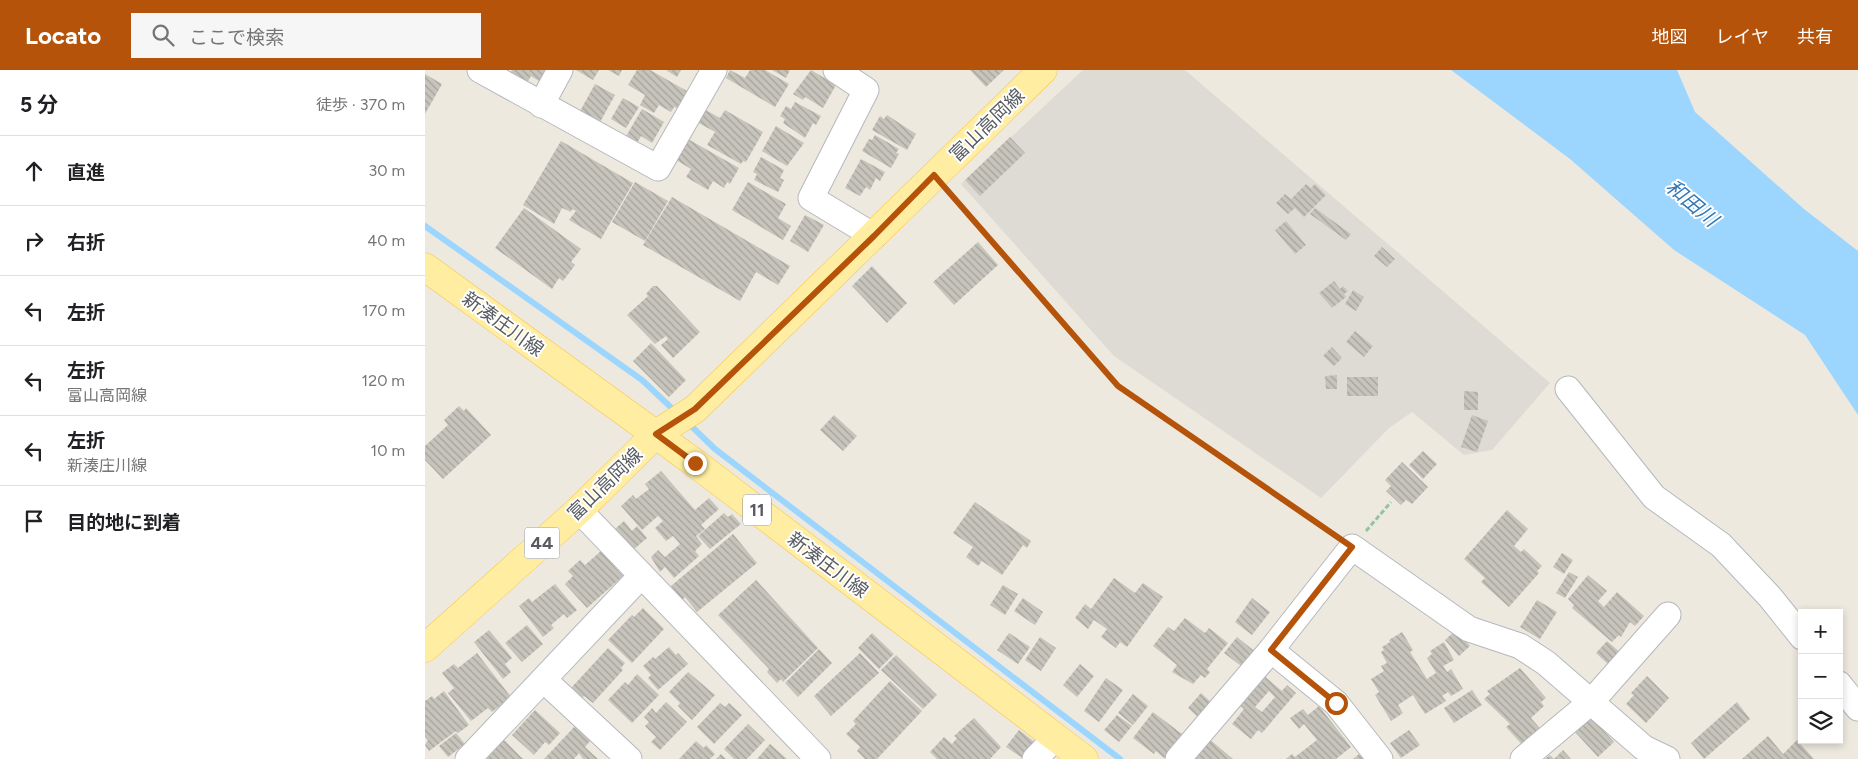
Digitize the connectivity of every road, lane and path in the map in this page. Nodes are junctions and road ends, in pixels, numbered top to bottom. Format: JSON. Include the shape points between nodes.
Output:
{"nodes":[{"id":1,"x":480,"y":70,"type":"edge"},
{"id":2,"x":560,"y":70,"type":"edge"},
{"id":3,"x":714,"y":70,"type":"edge"},
{"id":4,"x":836,"y":70,"type":"edge"},
{"id":5,"x":1043,"y":70,"type":"edge"},
{"id":6,"x":541,"y":105,"type":"junction"},
{"id":7,"x":934,"y":175,"type":"junction"},
{"id":8,"x":874,"y":236,"type":"junction"},
{"id":9,"x":425,"y":267,"type":"edge"},
{"id":10,"x":1568,"y":389,"type":"dead end"},
{"id":11,"x":656,"y":434,"type":"junction"},
{"id":12,"x":1391,"y":502,"type":"dead end"},
{"id":13,"x":579,"y":510,"type":"junction"},
{"id":14,"x":1352,"y":547,"type":"junction"},
{"id":15,"x":641,"y":576,"type":"junction"},
{"id":16,"x":1668,"y":615,"type":"dead end"},
{"id":17,"x":1798,"y":632,"type":"edge"},
{"id":18,"x":425,"y":648,"type":"edge"},
{"id":19,"x":1271,"y":650,"type":"junction"},
{"id":20,"x":544,"y":680,"type":"junction"},
{"id":21,"x":1843,"y":689,"type":"edge"},
{"id":22,"x":1591,"y":702,"type":"junction"},
{"id":23,"x":1858,"y":708,"type":"edge"},
{"id":24,"x":1055,"y":738,"type":"junction"},
{"id":25,"x":468,"y":759,"type":"edge"},
{"id":26,"x":629,"y":759,"type":"edge"},
{"id":27,"x":818,"y":759,"type":"edge"},
{"id":28,"x":1035,"y":759,"type":"edge"},
{"id":29,"x":1084,"y":759,"type":"edge"},
{"id":30,"x":1178,"y":759,"type":"edge"},
{"id":31,"x":1380,"y":759,"type":"edge"},
{"id":32,"x":1523,"y":759,"type":"edge"},
{"id":33,"x":1667,"y":759,"type":"edge"}],
"edges":[{"from":1,"to":6,"type":"street"},
{"from":2,"to":6,"type":"street"},
{"from":3,"to":6,"type":"street","via":[[658,168]]},
{"from":4,"to":8,"type":"street","via":[[866,90],[811,198]]},
{"from":5,"to":7,"type":"main road","name":"富山高岡線","number":"44"},
{"from":7,"to":8,"type":"main road","name":"富山高岡線","number":"44"},
{"from":7,"to":14,"type":"path","via":[[1118,386]]},
{"from":8,"to":11,"type":"main road","name":"富山高岡線","number":"44","via":[[695,409]]},
{"from":9,"to":11,"type":"main road","name":"新湊庄川線","number":"11"},
{"from":10,"to":17,"type":"street","via":[[1654,497],[1721,545]]},
{"from":11,"to":13,"type":"main road","name":"富山高岡線","number":"44"},
{"from":11,"to":24,"type":"main road","name":"新湊庄川線","number":"11"},
{"from":12,"to":14,"type":"path"},
{"from":13,"to":15,"type":"street"},
{"from":13,"to":18,"type":"main road","name":"富山高岡線","number":"44"},
{"from":14,"to":19,"type":"street"},
{"from":14,"to":22,"type":"street","via":[[1469,629],[1520,646],[1546,663]]},
{"from":15,"to":20,"type":"street"},
{"from":15,"to":27,"type":"street"},
{"from":16,"to":22,"type":"street"},
{"from":19,"to":30,"type":"street"},
{"from":19,"to":31,"type":"street","via":[[1336,703]]},
{"from":20,"to":25,"type":"street"},
{"from":20,"to":26,"type":"street"},
{"from":21,"to":23,"type":"street"},
{"from":22,"to":32,"type":"street"},
{"from":22,"to":33,"type":"street","via":[[1644,748]]},
{"from":24,"to":28,"type":"street"},
{"from":24,"to":29,"type":"main road","name":"新湊庄川線","number":"11"}]}
